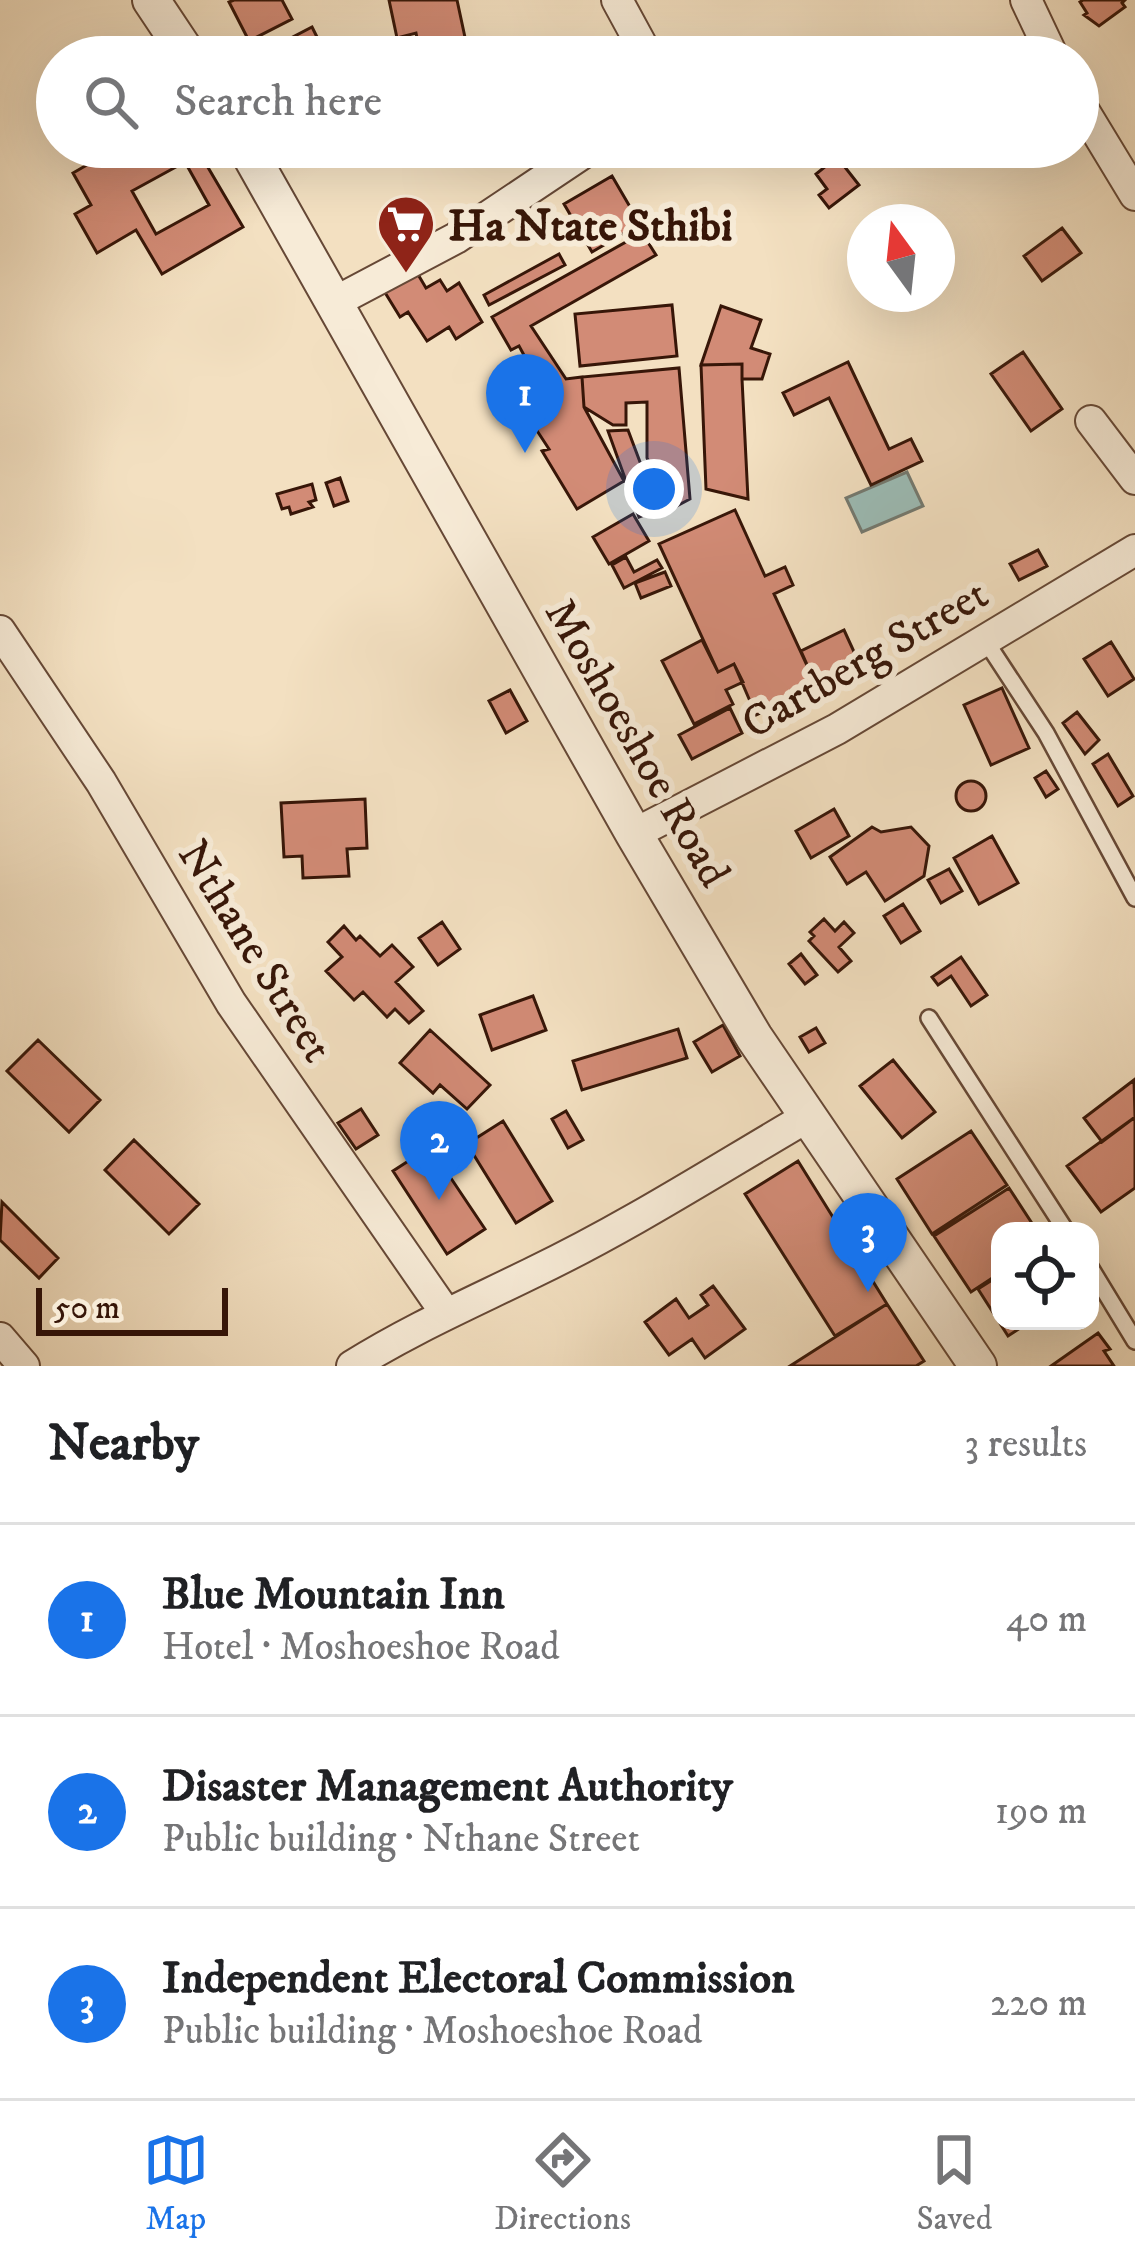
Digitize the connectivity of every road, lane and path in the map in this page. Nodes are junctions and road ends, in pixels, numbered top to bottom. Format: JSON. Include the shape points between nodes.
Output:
{"nodes":[{"id":1,"x":152,"y":0,"type":"edge"},
{"id":2,"x":616,"y":0,"type":"edge"},
{"id":3,"x":1026,"y":0,"type":"edge"},
{"id":4,"x":175,"y":36,"type":"edge"},
{"id":5,"x":636,"y":36,"type":"edge"},
{"id":6,"x":1043,"y":36,"type":"edge"},
{"id":7,"x":1099,"y":136,"type":"edge"},
{"id":8,"x":257,"y":168,"type":"edge"},
{"id":9,"x":561,"y":168,"type":"edge"},
{"id":10,"x":1135,"y":195,"type":"edge"},
{"id":11,"x":335,"y":302,"type":"junction"},
{"id":12,"x":1091,"y":421,"type":"dead end"},
{"id":13,"x":1135,"y":479,"type":"edge"},
{"id":14,"x":1135,"y":550,"type":"edge"},
{"id":15,"x":0,"y":631,"type":"edge"},
{"id":16,"x":985,"y":640,"type":"junction"},
{"id":17,"x":634,"y":834,"type":"junction"},
{"id":18,"x":1135,"y":898,"type":"edge"},
{"id":19,"x":929,"y":1018,"type":"dead end"},
{"id":20,"x":808,"y":1116,"type":"junction"},
{"id":21,"x":1060,"y":1222,"type":"edge"},
{"id":22,"x":1099,"y":1282,"type":"edge"},
{"id":23,"x":445,"y":1312,"type":"junction"},
{"id":24,"x":0,"y":1337,"type":"edge"},
{"id":25,"x":1135,"y":1341,"type":"edge"},
{"id":26,"x":24,"y":1366,"type":"edge"},
{"id":27,"x":352,"y":1366,"type":"edge"},
{"id":28,"x":978,"y":1366,"type":"edge"}],
"edges":[{"from":1,"to":4,"type":"street"},
{"from":2,"to":5,"type":"street"},
{"from":3,"to":6,"type":"street"},
{"from":7,"to":10,"type":"street"},
{"from":8,"to":11,"type":"street","name":"Moshoeshoe Road"},
{"from":9,"to":11,"type":"street","via":[[456,238]]},
{"from":11,"to":17,"type":"street","name":"Moshoeshoe Road"},
{"from":12,"to":13,"type":"street"},
{"from":14,"to":16,"type":"street","name":"Cartberg Street"},
{"from":15,"to":23,"type":"street","name":"Nthane Street","via":[[101,782],[231,1004]]},
{"from":16,"to":17,"type":"street","name":"Cartberg Street","via":[[837,729]]},
{"from":16,"to":18,"type":"lane"},
{"from":17,"to":20,"type":"street","name":"Moshoeshoe Road"},
{"from":19,"to":21,"type":"lane"},
{"from":20,"to":23,"type":"street","via":[[625,1224]]},
{"from":20,"to":28,"type":"street","name":"Moshoeshoe Road"},
{"from":22,"to":25,"type":"lane"},
{"from":23,"to":27,"type":"street"},
{"from":24,"to":26,"type":"street"}]}
